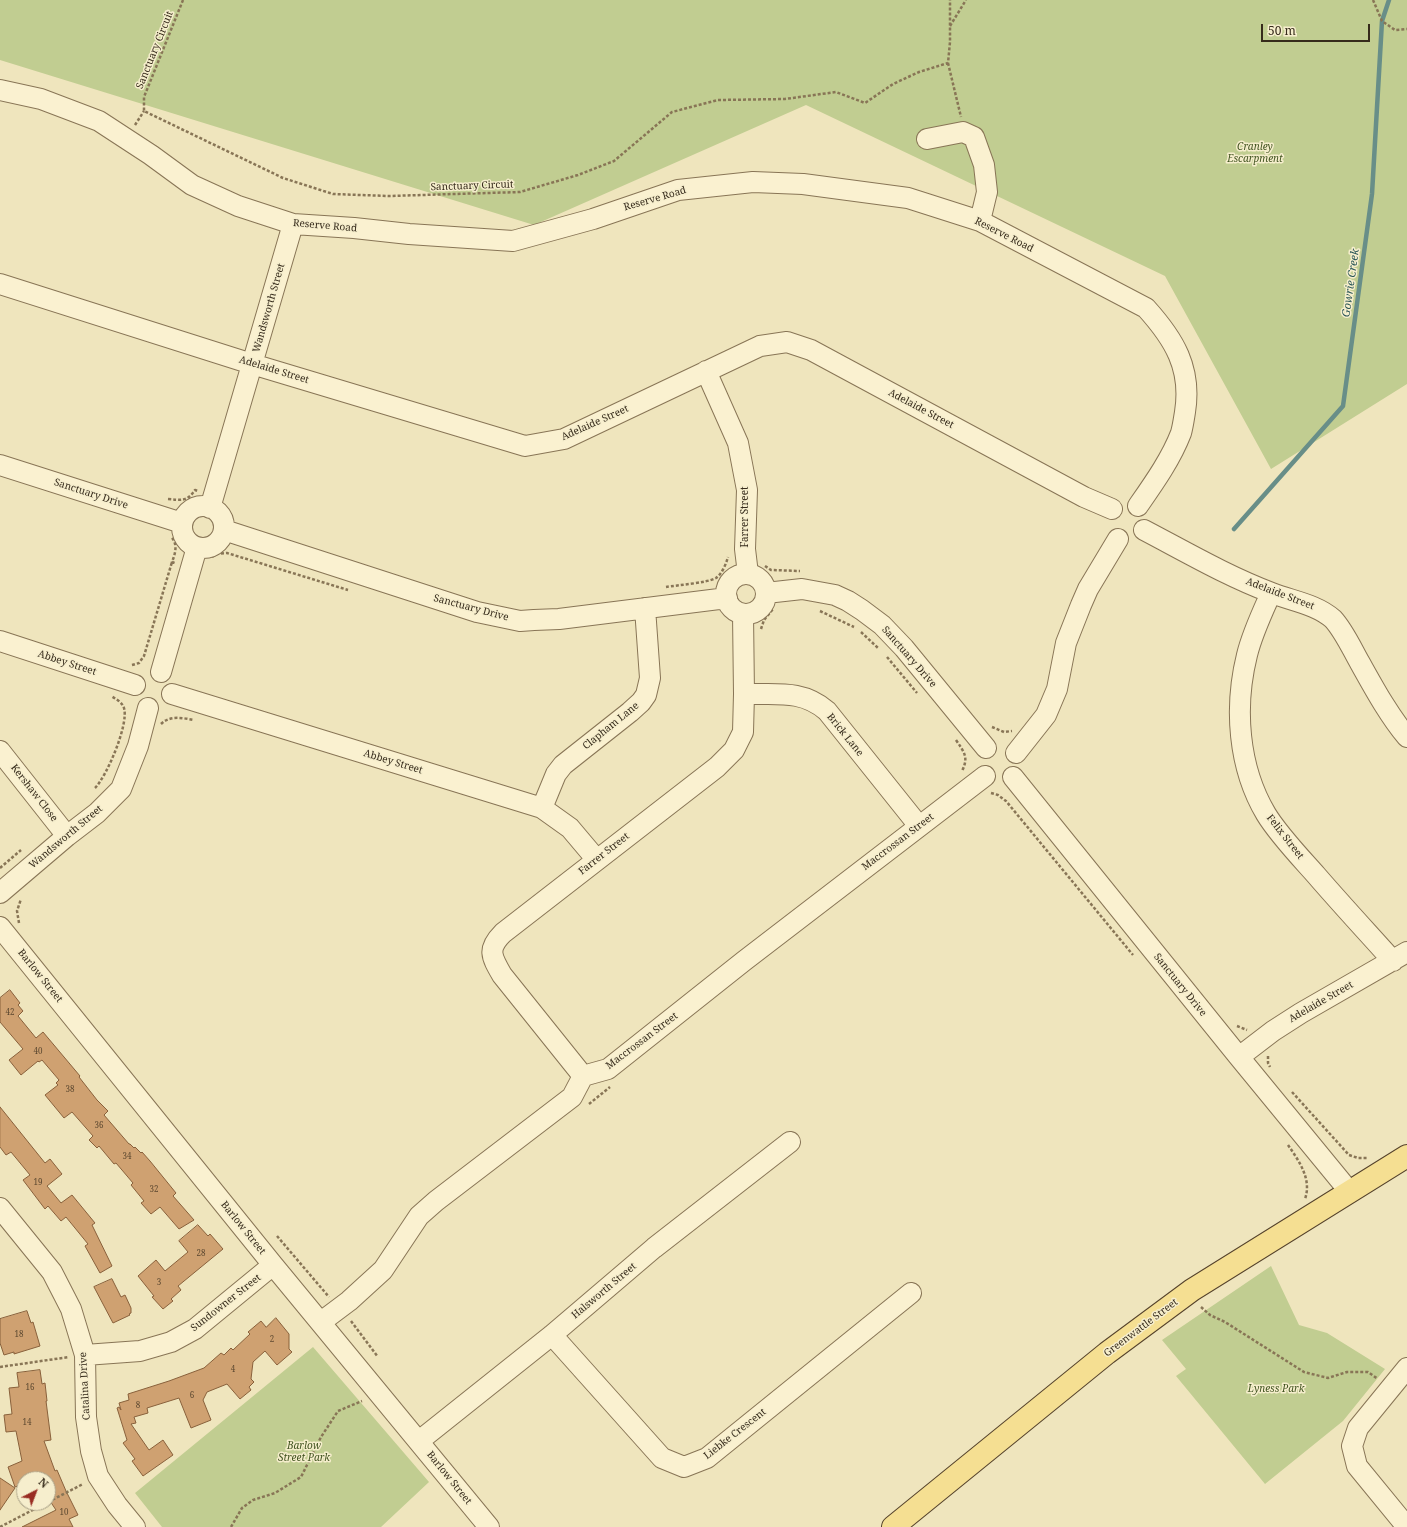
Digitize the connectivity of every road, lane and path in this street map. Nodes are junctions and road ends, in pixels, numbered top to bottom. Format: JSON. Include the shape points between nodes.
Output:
{"nodes":[{"id":1,"x":183,"y":0,"type":"edge"},
{"id":2,"x":950,"y":0,"type":"edge"},
{"id":3,"x":966,"y":0,"type":"edge"},
{"id":4,"x":1373,"y":0,"type":"edge"},
{"id":5,"x":950,"y":27,"type":"junction"},
{"id":6,"x":1407,"y":29,"type":"edge"},
{"id":7,"x":948,"y":63,"type":"junction"},
{"id":8,"x":0,"y":90,"type":"edge"},
{"id":9,"x":963,"y":132,"type":"junction"},
{"id":10,"x":927,"y":139,"type":"dead end"},
{"id":11,"x":980,"y":221,"type":"junction"},
{"id":12,"x":293,"y":224,"type":"junction"},
{"id":13,"x":0,"y":284,"type":"edge"},
{"id":14,"x":252,"y":364,"type":"junction"},
{"id":15,"x":706,"y":371,"type":"junction"},
{"id":16,"x":0,"y":465,"type":"edge"},
{"id":17,"x":1138,"y":506,"type":"junction"},
{"id":18,"x":210,"y":508,"type":"junction"},
{"id":19,"x":1112,"y":509,"type":"junction"},
{"id":20,"x":176,"y":529,"type":"junction"},
{"id":21,"x":224,"y":530,"type":"junction"},
{"id":22,"x":1144,"y":530,"type":"junction"},
{"id":23,"x":1118,"y":538,"type":"junction"},
{"id":24,"x":204,"y":553,"type":"junction"},
{"id":25,"x":172,"y":562,"type":"junction"},
{"id":26,"x":191,"y":568,"type":"junction"},
{"id":27,"x":748,"y":574,"type":"junction"},
{"id":28,"x":353,"y":591,"type":"dead end"},
{"id":29,"x":1271,"y":593,"type":"junction"},
{"id":30,"x":727,"y":598,"type":"junction"},
{"id":31,"x":772,"y":600,"type":"junction"},
{"id":32,"x":645,"y":608,"type":"junction"},
{"id":33,"x":813,"y":608,"type":"dead end"},
{"id":34,"x":743,"y":614,"type":"junction"},
{"id":35,"x":0,"y":641,"type":"edge"},
{"id":36,"x":744,"y":641,"type":"junction"},
{"id":37,"x":880,"y":649,"type":"dead end"},
{"id":38,"x":884,"y":653,"type":"dead end"},
{"id":39,"x":161,"y":672,"type":"junction"},
{"id":40,"x":113,"y":678,"type":"junction"},
{"id":41,"x":135,"y":685,"type":"junction"},
{"id":42,"x":172,"y":694,"type":"junction"},
{"id":43,"x":744,"y":694,"type":"junction"},
{"id":44,"x":919,"y":696,"type":"dead end"},
{"id":45,"x":148,"y":708,"type":"junction"},
{"id":46,"x":1407,"y":737,"type":"edge"},
{"id":47,"x":955,"y":739,"type":"dead end"},
{"id":48,"x":986,"y":748,"type":"junction"},
{"id":49,"x":0,"y":751,"type":"edge"},
{"id":50,"x":1016,"y":753,"type":"junction"},
{"id":51,"x":1013,"y":777,"type":"junction"},
{"id":52,"x":977,"y":782,"type":"junction"},
{"id":53,"x":91,"y":793,"type":"dead end"},
{"id":54,"x":542,"y":808,"type":"junction"},
{"id":55,"x":919,"y":826,"type":"junction"},
{"id":56,"x":67,"y":836,"type":"junction"},
{"id":57,"x":23,"y":849,"type":"dead end"},
{"id":58,"x":597,"y":860,"type":"junction"},
{"id":59,"x":0,"y":868,"type":"edge"},
{"id":60,"x":0,"y":893,"type":"edge"},
{"id":61,"x":0,"y":927,"type":"edge"},
{"id":62,"x":1400,"y":956,"type":"edge"},
{"id":63,"x":1135,"y":958,"type":"dead end"},
{"id":64,"x":1239,"y":1057,"type":"junction"},
{"id":65,"x":583,"y":1076,"type":"junction"},
{"id":66,"x":614,"y":1084,"type":"dead end"},
{"id":67,"x":584,"y":1108,"type":"dead end"},
{"id":68,"x":1284,"y":1140,"type":"dead end"},
{"id":69,"x":790,"y":1142,"type":"dead end"},
{"id":70,"x":1407,"y":1156,"type":"edge"},
{"id":71,"x":1349,"y":1191,"type":"junction"},
{"id":72,"x":1300,"y":1204,"type":"dead end"},
{"id":73,"x":0,"y":1208,"type":"edge"},
{"id":74,"x":273,"y":1265,"type":"junction"},
{"id":75,"x":911,"y":1293,"type":"dead end"},
{"id":76,"x":1201,"y":1307,"type":"dead end"},
{"id":77,"x":321,"y":1322,"type":"junction"},
{"id":78,"x":552,"y":1335,"type":"junction"},
{"id":79,"x":85,"y":1355,"type":"junction"},
{"id":80,"x":0,"y":1366,"type":"edge"},
{"id":81,"x":1407,"y":1368,"type":"edge"},
{"id":82,"x":1380,"y":1380,"type":"dead end"},
{"id":83,"x":378,"y":1390,"type":"junction"},
{"id":84,"x":419,"y":1441,"type":"junction"},
{"id":85,"x":98,"y":1476,"type":"junction"},
{"id":86,"x":56,"y":1498,"type":"edge"},
{"id":87,"x":31,"y":1511,"type":"edge"},
{"id":88,"x":0,"y":1527,"type":"edge"},
{"id":89,"x":135,"y":1527,"type":"edge"},
{"id":90,"x":231,"y":1527,"type":"edge"},
{"id":91,"x":490,"y":1527,"type":"edge"},
{"id":92,"x":893,"y":1527,"type":"edge"},
{"id":93,"x":1407,"y":1527,"type":"edge"}],
"edges":[{"from":1,"to":7,"type":"path","name":"Sanctuary Circuit","via":[[144,97],[144,111],[283,178],[333,194],[389,196],[520,192],[578,175],[614,161],[672,112],[718,100],[785,99],[836,92],[866,103],[893,84]]},
{"from":2,"to":5,"type":"path"},
{"from":3,"to":5,"type":"path"},
{"from":4,"to":6,"type":"path","via":[[1382,21],[1395,30]]},
{"from":5,"to":7,"type":"path"},
{"from":7,"to":9,"type":"path"},
{"from":8,"to":12,"type":"street","name":"Reserve Road","via":[[41,99],[99,121],[192,185],[238,206]]},
{"from":9,"to":10,"type":"street"},
{"from":9,"to":11,"type":"street","via":[[974,137],[984,165],[987,192]]},
{"from":11,"to":12,"type":"street","name":"Reserve Road","via":[[908,198],[803,184],[753,182],[678,190],[593,219],[513,241]]},
{"from":11,"to":17,"type":"street","name":"Reserve Road","via":[[1146,308],[1172,340],[1184,369],[1188,395],[1182,432],[1158,477]]},
{"from":12,"to":14,"type":"street","name":"Wandsworth Street"},
{"from":13,"to":14,"type":"street","name":"Adelaide Street"},
{"from":14,"to":15,"type":"street","name":"Adelaide Street","via":[[525,446],[564,439]]},
{"from":14,"to":18,"type":"street","name":"Wandsworth Street"},
{"from":15,"to":19,"type":"street","name":"Adelaide Street","via":[[760,346],[787,342],[811,350],[1084,497]]},
{"from":15,"to":27,"type":"street","name":"Farrer Street","via":[[738,443],[747,490],[745,549]]},
{"from":16,"to":20,"type":"street","name":"Sanctuary Drive"},
{"from":17,"to":19,"type":"street","via":[[1127,502]]},
{"from":17,"to":22,"type":"street","via":[[1146,519]]},
{"from":18,"to":20,"type":"street","via":[[203,506],[191,510]]},
{"from":18,"to":21,"type":"street","via":[[220,515]]},
{"from":19,"to":23,"type":"street","via":[[1108,525],[1110,531]]},
{"from":20,"to":24,"type":"street","via":[[182,530],[186,540]]},
{"from":20,"to":25,"type":"path","via":[[176,552]]},
{"from":21,"to":24,"type":"street","via":[[221,538]]},
{"from":21,"to":32,"type":"street","name":"Sanctuary Drive","via":[[502,618],[520,621],[547,620]]},
{"from":22,"to":23,"type":"street","via":[[1136,538]]},
{"from":22,"to":29,"type":"street","name":"Adelaide Street"},
{"from":23,"to":50,"type":"street","via":[[1081,605],[1066,643],[1057,689],[1046,715]]},
{"from":24,"to":26,"type":"street"},
{"from":24,"to":28,"type":"path","via":[[227,552]]},
{"from":25,"to":26,"type":"path"},
{"from":25,"to":40,"type":"path","via":[[144,656],[134,665],[117,665]]},
{"from":26,"to":39,"type":"street"},
{"from":27,"to":30,"type":"street","via":[[733,579],[727,591]]},
{"from":27,"to":31,"type":"street","via":[[764,584]]},
{"from":29,"to":46,"type":"street","name":"Adelaide Street","via":[[1310,606],[1332,619],[1389,713]]},
{"from":29,"to":62,"type":"street","name":"Felix Street","via":[[1247,654],[1240,695],[1242,749],[1251,781],[1266,814],[1283,837]]},
{"from":30,"to":32,"type":"street","name":"Sanctuary Drive"},
{"from":30,"to":34,"type":"street","via":[[733,609]]},
{"from":31,"to":34,"type":"street","via":[[765,600],[758,610]]},
{"from":31,"to":36,"type":"path","via":[[773,609],[764,620],[759,642]]},
{"from":31,"to":48,"type":"street","name":"Sanctuary Drive","via":[[802,589],[835,595],[862,610],[882,625],[904,648]]},
{"from":32,"to":54,"type":"street","name":"Clapham Lane","via":[[650,678],[646,695],[630,712],[563,765],[556,774]]},
{"from":33,"to":37,"type":"path","via":[[856,628]]},
{"from":34,"to":36,"type":"street","name":"Farrer Street"},
{"from":35,"to":40,"type":"street","name":"Abbey Street"},
{"from":36,"to":43,"type":"street","name":"Farrer Street"},
{"from":38,"to":44,"type":"path"},
{"from":39,"to":41,"type":"street","via":[[155,670],[142,674]]},
{"from":39,"to":42,"type":"street","via":[[171,681]]},
{"from":40,"to":41,"type":"street","name":"Abbey Street"},
{"from":40,"to":53,"type":"path","via":[[108,695],[122,704],[125,719],[111,763]]},
{"from":41,"to":45,"type":"street","via":[[135,697]]},
{"from":42,"to":45,"type":"street","via":[[166,705]]},
{"from":42,"to":54,"type":"street","name":"Abbey Street"},
{"from":43,"to":55,"type":"street","name":"Brick Lane","via":[[796,695],[819,704]]},
{"from":43,"to":58,"type":"street","name":"Farrer Street","via":[[743,732],[727,758]]},
{"from":45,"to":56,"type":"street","name":"Wandsworth Street","via":[[138,746],[121,788],[97,814]]},
{"from":47,"to":52,"type":"path","via":[[966,757],[960,775]]},
{"from":48,"to":50,"type":"street","via":[[998,743],[1010,746]]},
{"from":48,"to":52,"type":"street","via":[[982,753]]},
{"from":49,"to":56,"type":"street","name":"Kershaw Close"},
{"from":50,"to":51,"type":"street","via":[[1018,766]]},
{"from":51,"to":52,"type":"street","via":[[998,782]]},
{"from":51,"to":64,"type":"street","name":"Sanctuary Drive"},
{"from":52,"to":55,"type":"street","name":"Maccrossan Street"},
{"from":52,"to":63,"type":"path","via":[[976,797],[992,793],[1006,801]]},
{"from":54,"to":58,"type":"street","name":"Abbey Street","via":[[570,828]]},
{"from":55,"to":65,"type":"street","name":"Maccrossan Street","via":[[608,1069]]},
{"from":56,"to":60,"type":"street","name":"Wandsworth Street"},
{"from":57,"to":59,"type":"path"},
{"from":58,"to":65,"type":"street","name":"Farrer Street","via":[[503,933],[495,942],[492,951],[493,961],[502,975]]},
{"from":61,"to":74,"type":"street","name":"Barlow Street"},
{"from":62,"to":64,"type":"street","name":"Adelaide Street","via":[[1273,1030]]},
{"from":64,"to":71,"type":"street","name":"Sanctuary Drive"},
{"from":65,"to":77,"type":"street","via":[[572,1097],[419,1216],[383,1270]]},
{"from":66,"to":67,"type":"path"},
{"from":68,"to":72,"type":"path","via":[[1306,1175],[1308,1190]]},
{"from":69,"to":78,"type":"street","name":"Halsworth Street","via":[[654,1248]]},
{"from":70,"to":71,"type":"main road","name":"Greenwattle Street"},
{"from":71,"to":92,"type":"main road","name":"Greenwattle Street","via":[[1192,1290],[1107,1353]]},
{"from":73,"to":79,"type":"street","name":"Catalina Drive","via":[[52,1272],[71,1309]]},
{"from":74,"to":77,"type":"street","name":"Barlow Street"},
{"from":74,"to":79,"type":"street","name":"Sundowner Street","via":[[195,1329],[170,1342],[140,1351]]},
{"from":75,"to":78,"type":"street","name":"Liebke Crescent","via":[[706,1458],[684,1467],[662,1458]]},
{"from":76,"to":82,"type":"path","via":[[1304,1372],[1328,1378],[1347,1372],[1368,1372]]},
{"from":77,"to":83,"type":"street","name":"Barlow Street"},
{"from":78,"to":84,"type":"street","name":"Halsworth Street"},
{"from":79,"to":80,"type":"path"},
{"from":79,"to":85,"type":"street","name":"Catalina Drive","via":[[86,1416]]},
{"from":81,"to":93,"type":"street","via":[[1358,1428],[1352,1446],[1357,1466]]},
{"from":83,"to":84,"type":"street","name":"Barlow Street"},
{"from":83,"to":90,"type":"path","via":[[370,1398],[338,1411],[321,1437],[301,1477],[275,1492],[253,1500],[242,1508]]},
{"from":84,"to":91,"type":"street","name":"Barlow Street"},
{"from":85,"to":86,"type":"path"},
{"from":85,"to":89,"type":"street","name":"Catalina Drive"},
{"from":87,"to":88,"type":"path"}]}
